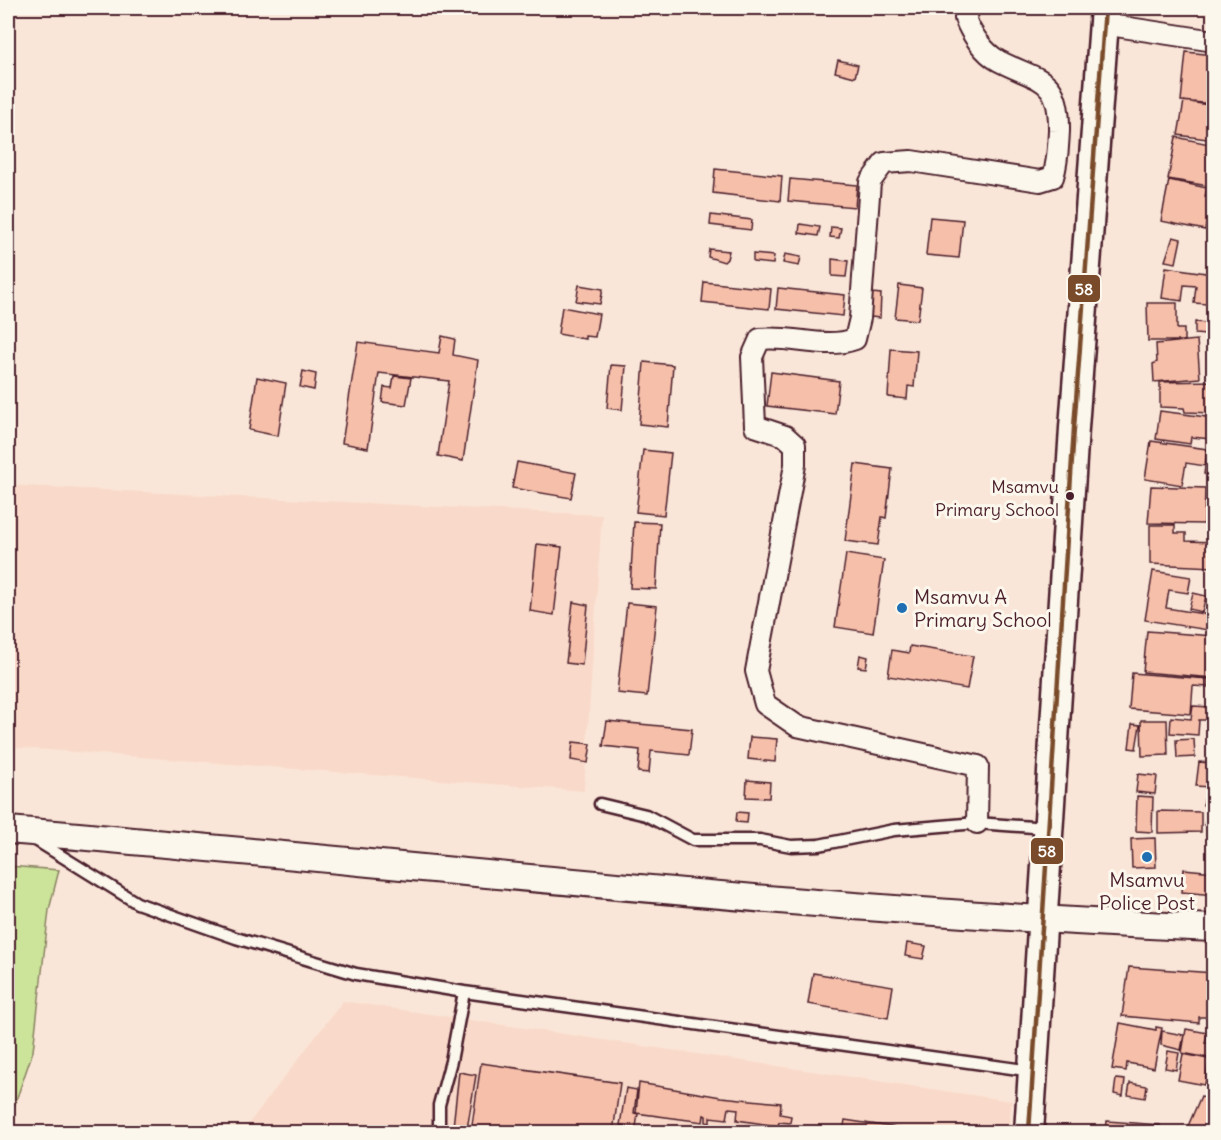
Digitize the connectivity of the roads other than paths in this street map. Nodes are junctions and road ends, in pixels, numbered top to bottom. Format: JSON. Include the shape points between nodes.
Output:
{"nodes":[{"id":1,"x":970,"y":8,"type":"edge"},
{"id":2,"x":1104,"y":16,"type":"edge"},
{"id":3,"x":1214,"y":41,"type":"edge"},
{"id":4,"x":600,"y":804,"type":"dead end"},
{"id":5,"x":978,"y":824,"type":"junction"},
{"id":6,"x":1050,"y":829,"type":"junction"},
{"id":7,"x":15,"y":831,"type":"edge"},
{"id":8,"x":1045,"y":921,"type":"junction"},
{"id":9,"x":1214,"y":928,"type":"edge"},
{"id":10,"x":464,"y":992,"type":"junction"},
{"id":11,"x":1035,"y":1071,"type":"junction"},
{"id":12,"x":439,"y":1132,"type":"edge"},
{"id":13,"x":1029,"y":1132,"type":"edge"}],
"edges":[{"from":1,"to":5,"type":"street","via":[[964,18],[972,35],[997,60],[1038,77],[1054,92],[1059,113],[1058,162],[1053,177],[1040,181],[911,161],[884,164],[870,182],[855,339],[838,345],[781,336],[760,339],[752,357],[754,426],[785,436],[795,445],[795,465],[756,671],[765,704],[797,726],[978,766]]},
{"from":2,"to":3,"type":"street"},
{"from":2,"to":6,"type":"main road"},
{"from":4,"to":5,"type":"lane","via":[[646,815],[693,840],[760,840],[790,846],[819,845],[894,830]]},
{"from":5,"to":6,"type":"lane"},
{"from":6,"to":8,"type":"main road"},
{"from":7,"to":8,"type":"street"},
{"from":7,"to":10,"type":"lane","via":[[137,903],[191,924],[356,974]]},
{"from":8,"to":9,"type":"street"},
{"from":8,"to":11,"type":"main road"},
{"from":10,"to":11,"type":"lane"},
{"from":10,"to":12,"type":"lane","via":[[452,1061],[439,1105]]},
{"from":11,"to":13,"type":"main road"}]}
